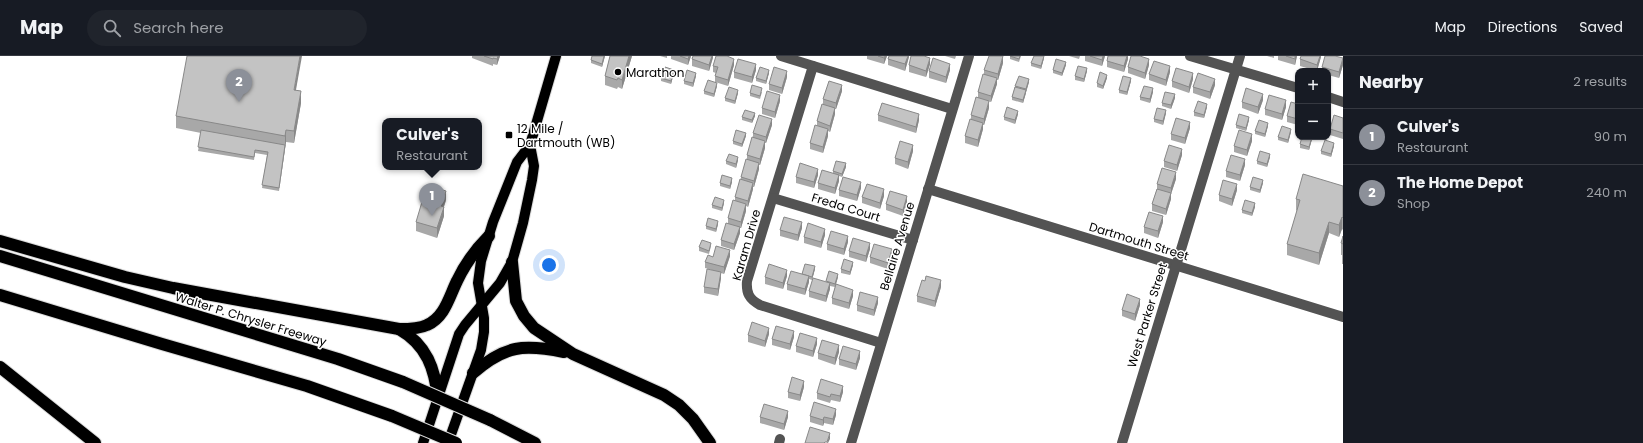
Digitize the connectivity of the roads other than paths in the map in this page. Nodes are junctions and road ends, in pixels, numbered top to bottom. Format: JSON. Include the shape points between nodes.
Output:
{"nodes":[{"id":1,"x":556,"y":56,"type":"edge"},
{"id":2,"x":781,"y":56,"type":"edge"},
{"id":3,"x":969,"y":56,"type":"edge"},
{"id":4,"x":1190,"y":56,"type":"edge"},
{"id":5,"x":1240,"y":56,"type":"edge"},
{"id":6,"x":813,"y":66,"type":"junction"},
{"id":7,"x":1235,"y":70,"type":"junction"},
{"id":8,"x":1295,"y":87,"type":"edge"},
{"id":9,"x":1331,"y":98,"type":"edge"},
{"id":10,"x":1343,"y":102,"type":"edge"},
{"id":11,"x":952,"y":109,"type":"junction"},
{"id":12,"x":530,"y":145,"type":"junction"},
{"id":13,"x":928,"y":189,"type":"junction"},
{"id":14,"x":773,"y":198,"type":"junction"},
{"id":15,"x":489,"y":236,"type":"junction"},
{"id":16,"x":912,"y":240,"type":"junction"},
{"id":17,"x":0,"y":241,"type":"edge"},
{"id":18,"x":0,"y":256,"type":"edge"},
{"id":19,"x":512,"y":262,"type":"junction"},
{"id":20,"x":1176,"y":266,"type":"junction"},
{"id":21,"x":0,"y":295,"type":"edge"},
{"id":22,"x":482,"y":304,"type":"junction"},
{"id":23,"x":1343,"y":317,"type":"edge"},
{"id":24,"x":400,"y":329,"type":"junction"},
{"id":25,"x":881,"y":343,"type":"junction"},
{"id":26,"x":573,"y":354,"type":"junction"},
{"id":27,"x":0,"y":367,"type":"edge"},
{"id":28,"x":473,"y":372,"type":"junction"},
{"id":29,"x":438,"y":400,"type":"junction"},
{"id":30,"x":451,"y":441,"type":"edge"},
{"id":31,"x":95,"y":443,"type":"edge"},
{"id":32,"x":423,"y":443,"type":"edge"},
{"id":33,"x":535,"y":443,"type":"edge"},
{"id":34,"x":710,"y":443,"type":"edge"},
{"id":35,"x":851,"y":443,"type":"edge"},
{"id":36,"x":1122,"y":443,"type":"edge"}],
"edges":[{"from":1,"to":12,"type":"main road"},
{"from":2,"to":6,"type":"street"},
{"from":3,"to":11,"type":"street","name":"Bellaire Avenue"},
{"from":4,"to":7,"type":"street"},
{"from":5,"to":7,"type":"street","name":"West Parker Street"},
{"from":6,"to":11,"type":"street"},
{"from":6,"to":14,"type":"street","name":"Karam Drive"},
{"from":7,"to":8,"type":"street"},
{"from":7,"to":20,"type":"street","name":"West Parker Street"},
{"from":9,"to":10,"type":"street"},
{"from":11,"to":13,"type":"street","name":"Bellaire Avenue"},
{"from":12,"to":15,"type":"main road","via":[[517,162]]},
{"from":12,"to":19,"type":"main road","via":[[534,166],[532,180]]},
{"from":13,"to":16,"type":"street","name":"Bellaire Avenue"},
{"from":13,"to":20,"type":"street","name":"Dartmouth Street"},
{"from":14,"to":16,"type":"street","name":"Freda Court"},
{"from":14,"to":25,"type":"street","name":"Karam Drive","via":[[747,281],[748,295],[760,305]]},
{"from":15,"to":22,"type":"main road","via":[[481,261],[478,283]]},
{"from":15,"to":24,"type":"highway","via":[[469,259],[440,315],[426,326]]},
{"from":16,"to":25,"type":"street","name":"Bellaire Avenue"},
{"from":17,"to":24,"type":"highway","via":[[147,283]]},
{"from":18,"to":33,"type":"highway","name":"Walter P. Chrysler Freeway","bridge":true,"via":[[338,359],[403,382],[490,420]]},
{"from":19,"to":22,"type":"main road","via":[[500,283]]},
{"from":19,"to":26,"type":"highway","via":[[516,301],[524,316],[534,328]]},
{"from":20,"to":23,"type":"street","name":"Dartmouth Street"},
{"from":20,"to":36,"type":"street","name":"West Parker Street"},
{"from":21,"to":30,"type":"highway","bridge":true,"via":[[307,386],[392,416]]},
{"from":22,"to":28,"type":"main road","via":[[484,332]]},
{"from":22,"to":29,"type":"main road","via":[[459,334]]},
{"from":24,"to":29,"type":"highway","via":[[419,343],[424,351],[436,383]]},
{"from":25,"to":35,"type":"street","name":"Bellaire Avenue"},
{"from":26,"to":28,"type":"highway","via":[[538,347],[522,347],[488,360]]},
{"from":26,"to":34,"type":"highway","via":[[664,395],[693,419]]},
{"from":27,"to":31,"type":"highway"},
{"from":28,"to":30,"type":"main road"},
{"from":29,"to":32,"type":"main road"}]}
